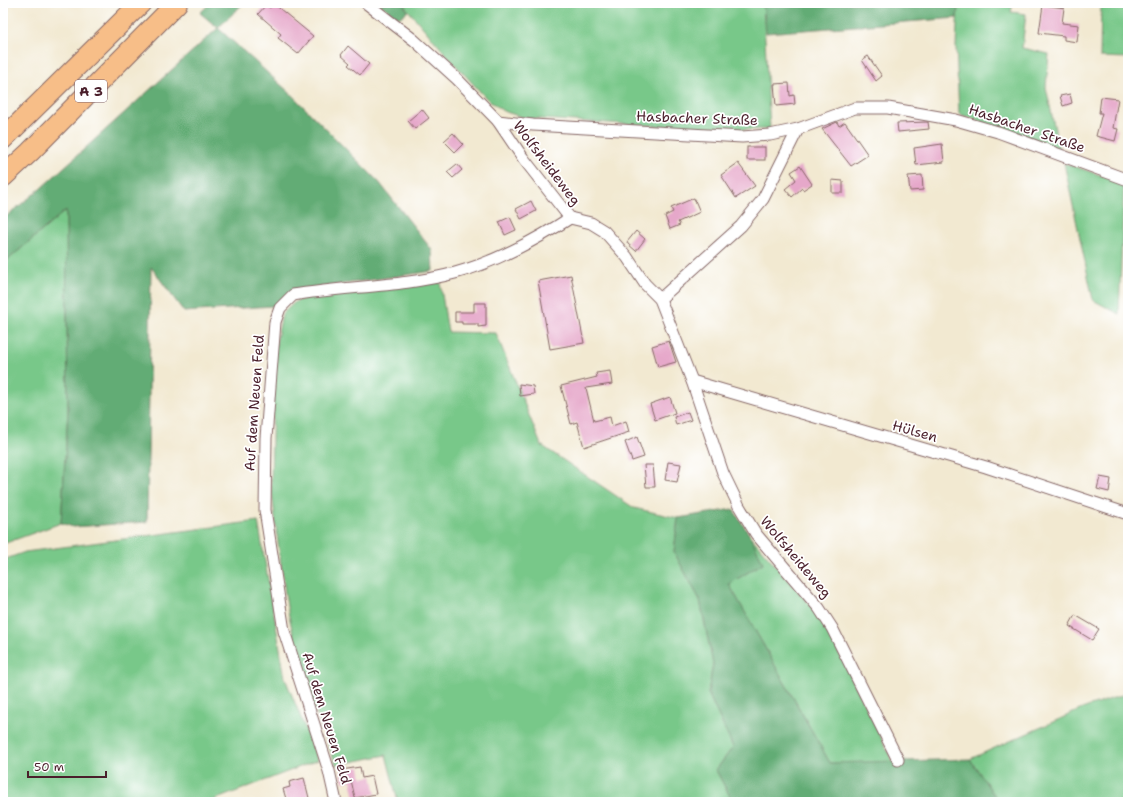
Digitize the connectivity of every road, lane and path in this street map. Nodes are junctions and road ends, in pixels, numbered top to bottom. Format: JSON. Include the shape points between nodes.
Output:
{"nodes":[{"id":1,"x":141,"y":3,"type":"edge"},
{"id":2,"x":177,"y":3,"type":"edge"},
{"id":3,"x":366,"y":3,"type":"edge"},
{"id":4,"x":498,"y":121,"type":"junction"},
{"id":5,"x":798,"y":129,"type":"junction"},
{"id":6,"x":3,"y":139,"type":"edge"},
{"id":7,"x":3,"y":177,"type":"edge"},
{"id":8,"x":1128,"y":180,"type":"edge"},
{"id":9,"x":570,"y":218,"type":"junction"},
{"id":10,"x":660,"y":299,"type":"junction"},
{"id":11,"x":692,"y":382,"type":"junction"},
{"id":12,"x":1128,"y":514,"type":"edge"},
{"id":13,"x":898,"y":760,"type":"dead end"},
{"id":14,"x":336,"y":802,"type":"edge"}],
"edges":[{"from":1,"to":6,"type":"highway","number":"A 3"},
{"from":2,"to":7,"type":"highway","number":"A 3"},
{"from":3,"to":4,"type":"street","via":[[414,40]]},
{"from":4,"to":5,"type":"street","name":"Hasbacher Straße","via":[[742,137]]},
{"from":4,"to":9,"type":"street","name":"Wolfsheideweg"},
{"from":5,"to":8,"type":"street","name":"Hasbacher Straße","via":[[855,108],[908,110],[998,132]]},
{"from":5,"to":10,"type":"street","via":[[763,199],[741,226]]},
{"from":9,"to":10,"type":"street","name":"Wolfsheideweg","via":[[591,223],[604,231],[627,257],[645,284]]},
{"from":9,"to":14,"type":"street","name":"Auf dem Neuen Feld","via":[[548,233],[456,273],[428,279],[293,295],[280,308],[275,322],[272,346],[265,510],[284,631],[329,771]]},
{"from":10,"to":11,"type":"street","name":"Wolfsheideweg"},
{"from":11,"to":12,"type":"street","name":"Hülsen","via":[[986,467]]},
{"from":11,"to":13,"type":"street","name":"Wolfsheideweg","via":[[723,473],[739,506],[756,534],[819,608],[832,628]]}]}
